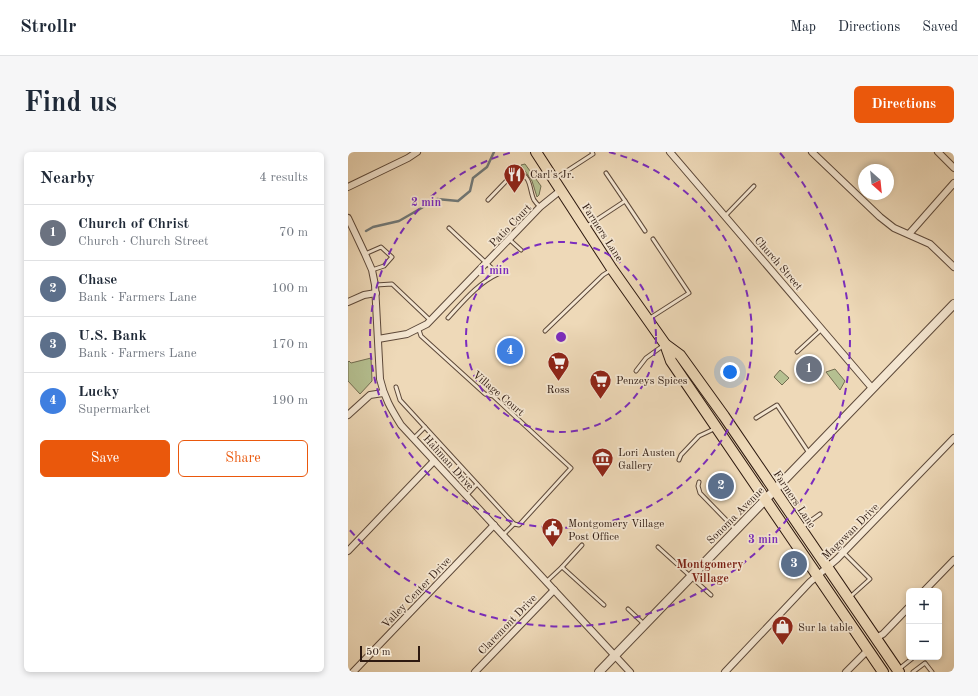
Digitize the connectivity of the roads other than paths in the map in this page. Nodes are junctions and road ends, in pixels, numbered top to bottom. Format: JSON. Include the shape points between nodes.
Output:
{"nodes":[{"id":1,"x":417,"y":152,"type":"edge"},
{"id":2,"x":536,"y":152,"type":"edge"},
{"id":3,"x":592,"y":152,"type":"edge"},
{"id":4,"x":670,"y":152,"type":"edge"},
{"id":5,"x":812,"y":152,"type":"edge"},
{"id":6,"x":938,"y":152,"type":"edge"},
{"id":7,"x":954,"y":168,"type":"edge"},
{"id":8,"x":606,"y":173,"type":"dead end"},
{"id":9,"x":554,"y":179,"type":"junction"},
{"id":10,"x":954,"y":183,"type":"edge"},
{"id":11,"x":348,"y":186,"type":"edge"},
{"id":12,"x":754,"y":186,"type":"dead end"},
{"id":13,"x":561,"y":190,"type":"junction"},
{"id":14,"x":488,"y":200,"type":"dead end"},
{"id":15,"x":625,"y":201,"type":"junction"},
{"id":16,"x":540,"y":207,"type":"junction"},
{"id":17,"x":725,"y":216,"type":"junction"},
{"id":18,"x":348,"y":218,"type":"edge"},
{"id":19,"x":585,"y":227,"type":"junction"},
{"id":20,"x":448,"y":228,"type":"dead end"},
{"id":21,"x":645,"y":230,"type":"dead end"},
{"id":22,"x":909,"y":234,"type":"junction"},
{"id":23,"x":653,"y":239,"type":"dead end"},
{"id":24,"x":510,"y":240,"type":"junction"},
{"id":25,"x":521,"y":250,"type":"dead end"},
{"id":26,"x":365,"y":254,"type":"junction"},
{"id":27,"x":486,"y":264,"type":"junction"},
{"id":28,"x":954,"y":267,"type":"edge"},
{"id":29,"x":612,"y":268,"type":"junction"},
{"id":30,"x":372,"y":270,"type":"junction"},
{"id":31,"x":375,"y":285,"type":"junction"},
{"id":32,"x":376,"y":293,"type":"junction"},
{"id":33,"x":348,"y":302,"type":"edge"},
{"id":34,"x":954,"y":304,"type":"edge"},
{"id":35,"x":448,"y":318,"type":"dead end"},
{"id":36,"x":648,"y":319,"type":"junction"},
{"id":37,"x":431,"y":321,"type":"junction"},
{"id":38,"x":822,"y":329,"type":"junction"},
{"id":39,"x":419,"y":330,"type":"junction"},
{"id":40,"x":545,"y":331,"type":"dead end"},
{"id":41,"x":378,"y":339,"type":"junction"},
{"id":42,"x":666,"y":344,"type":"junction"},
{"id":43,"x":797,"y":352,"type":"dead end"},
{"id":44,"x":636,"y":371,"type":"dead end"},
{"id":45,"x":396,"y":387,"type":"dead end"},
{"id":46,"x":872,"y":388,"type":"junction"},
{"id":47,"x":383,"y":393,"type":"junction"},
{"id":48,"x":348,"y":415,"type":"edge"},
{"id":49,"x":756,"y":418,"type":"dead end"},
{"id":50,"x":425,"y":428,"type":"junction"},
{"id":51,"x":716,"y":428,"type":"junction"},
{"id":52,"x":414,"y":438,"type":"junction"},
{"id":53,"x":954,"y":438,"type":"edge"},
{"id":54,"x":810,"y":454,"type":"junction"},
{"id":55,"x":679,"y":460,"type":"dead end"},
{"id":56,"x":434,"y":461,"type":"junction"},
{"id":57,"x":699,"y":482,"type":"dead end"},
{"id":58,"x":477,"y":484,"type":"junction"},
{"id":59,"x":774,"y":491,"type":"junction"},
{"id":60,"x":466,"y":496,"type":"junction"},
{"id":61,"x":766,"y":499,"type":"junction"},
{"id":62,"x":820,"y":514,"type":"dead end"},
{"id":63,"x":514,"y":524,"type":"junction"},
{"id":64,"x":494,"y":525,"type":"junction"},
{"id":65,"x":800,"y":528,"type":"junction"},
{"id":66,"x":736,"y":529,"type":"junction"},
{"id":67,"x":502,"y":535,"type":"junction"},
{"id":68,"x":582,"y":545,"type":"dead end"},
{"id":69,"x":658,"y":547,"type":"dead end"},
{"id":70,"x":348,"y":550,"type":"edge"},
{"id":71,"x":844,"y":553,"type":"junction"},
{"id":72,"x":954,"y":560,"type":"edge"},
{"id":73,"x":562,"y":567,"type":"junction"},
{"id":74,"x":828,"y":567,"type":"junction"},
{"id":75,"x":690,"y":576,"type":"junction"},
{"id":76,"x":818,"y":576,"type":"junction"},
{"id":77,"x":546,"y":582,"type":"junction"},
{"id":78,"x":927,"y":588,"type":"edge"},
{"id":79,"x":554,"y":590,"type":"junction"},
{"id":80,"x":711,"y":595,"type":"dead end"},
{"id":81,"x":849,"y":598,"type":"junction"},
{"id":82,"x":604,"y":605,"type":"dead end"},
{"id":83,"x":628,"y":609,"type":"dead end"},
{"id":84,"x":906,"y":610,"type":"edge"},
{"id":85,"x":644,"y":624,"type":"junction"},
{"id":86,"x":876,"y":638,"type":"junction"},
{"id":87,"x":868,"y":650,"type":"junction"},
{"id":88,"x":615,"y":655,"type":"junction"},
{"id":89,"x":911,"y":660,"type":"edge"},
{"id":90,"x":899,"y":671,"type":"edge"},
{"id":91,"x":353,"y":672,"type":"edge"},
{"id":92,"x":475,"y":672,"type":"edge"},
{"id":93,"x":599,"y":672,"type":"edge"},
{"id":94,"x":630,"y":672,"type":"edge"},
{"id":95,"x":725,"y":672,"type":"edge"},
{"id":96,"x":846,"y":672,"type":"edge"},
{"id":97,"x":883,"y":672,"type":"edge"},
{"id":98,"x":913,"y":672,"type":"edge"},
{"id":99,"x":932,"y":672,"type":"edge"}],
"edges":[{"from":1,"to":11,"type":"street"},
{"from":2,"to":9,"type":"main road","name":"Farmers Lane"},
{"from":3,"to":9,"type":"lane","via":[[593,154]]},
{"from":4,"to":17,"type":"street","name":"Church Street"},
{"from":5,"to":22,"type":"street","via":[[880,217],[894,228]]},
{"from":6,"to":7,"type":"street"},
{"from":8,"to":15,"type":"lane"},
{"from":9,"to":13,"type":"main road","name":"Farmers Lane"},
{"from":10,"to":22,"type":"street"},
{"from":12,"to":17,"type":"lane"},
{"from":13,"to":16,"type":"street","name":"Patio Court"},
{"from":13,"to":19,"type":"main road","name":"Farmers Lane"},
{"from":14,"to":16,"type":"lane","via":[[512,175],[519,173],[527,178],[534,199]]},
{"from":15,"to":19,"type":"lane"},
{"from":15,"to":21,"type":"lane"},
{"from":16,"to":24,"type":"street","name":"Patio Court"},
{"from":17,"to":38,"type":"street","name":"Church Street"},
{"from":18,"to":26,"type":"street","name":"Hahman Drive"},
{"from":19,"to":29,"type":"main road","name":"Farmers Lane"},
{"from":20,"to":27,"type":"lane"},
{"from":22,"to":28,"type":"street","via":[[930,244]]},
{"from":23,"to":36,"type":"lane","via":[[688,293]]},
{"from":24,"to":25,"type":"lane"},
{"from":24,"to":27,"type":"street","name":"Patio Court"},
{"from":26,"to":30,"type":"street","name":"Hahman Drive"},
{"from":26,"to":30,"type":"lane","via":[[381,247],[392,257],[384,266]]},
{"from":27,"to":35,"type":"lane","via":[[498,274],[476,289]]},
{"from":27,"to":37,"type":"street","name":"Patio Court"},
{"from":29,"to":36,"type":"main road","name":"Farmers Lane"},
{"from":29,"to":40,"type":"lane"},
{"from":30,"to":31,"type":"street","name":"Hahman Drive"},
{"from":31,"to":32,"type":"street","name":"Hahman Drive"},
{"from":31,"to":37,"type":"lane","via":[[392,284]]},
{"from":32,"to":33,"type":"street"},
{"from":32,"to":41,"type":"street","name":"Hahman Drive"},
{"from":34,"to":46,"type":"street","name":"Sonoma Avenue"},
{"from":36,"to":42,"type":"main road","name":"Farmers Lane"},
{"from":37,"to":39,"type":"street","name":"Patio Court"},
{"from":38,"to":43,"type":"lane"},
{"from":38,"to":46,"type":"street","name":"Church Street"},
{"from":39,"to":41,"type":"street","name":"Patio Court","via":[[401,336]]},
{"from":39,"to":63,"type":"lane","name":"Village Court","via":[[421,336],[470,381],[485,394],[493,396],[571,468],[519,525]]},
{"from":41,"to":47,"type":"street","name":"Hahman Drive"},
{"from":42,"to":44,"type":"lane","via":[[646,358]]},
{"from":42,"to":51,"type":"main road","name":"Farmers Lane","via":[[671,361]]},
{"from":42,"to":59,"type":"main road","name":"Farmers Lane","via":[[680,355]]},
{"from":45,"to":50,"type":"lane","via":[[400,400]]},
{"from":46,"to":54,"type":"street","name":"Sonoma Avenue"},
{"from":47,"to":48,"type":"street","via":[[370,395]]},
{"from":47,"to":52,"type":"street","name":"Hahman Drive","via":[[401,425]]},
{"from":49,"to":54,"type":"lane","via":[[777,405]]},
{"from":50,"to":52,"type":"lane"},
{"from":50,"to":58,"type":"lane"},
{"from":51,"to":55,"type":"lane","via":[[699,436]]},
{"from":51,"to":61,"type":"main road","name":"Farmers Lane"},
{"from":52,"to":56,"type":"street","name":"Hahman Drive"},
{"from":53,"to":71,"type":"street","name":"Magowan Drive"},
{"from":54,"to":59,"type":"street","name":"Sonoma Avenue"},
{"from":56,"to":60,"type":"street","name":"Hahman Drive"},
{"from":56,"to":70,"type":"street"},
{"from":57,"to":66,"type":"lane","via":[[700,492]]},
{"from":58,"to":60,"type":"lane"},
{"from":58,"to":63,"type":"lane"},
{"from":59,"to":61,"type":"street","name":"Sonoma Avenue"},
{"from":59,"to":65,"type":"main road","name":"Farmers Lane"},
{"from":60,"to":64,"type":"street","name":"Hahman Drive"},
{"from":61,"to":66,"type":"street","name":"Sonoma Avenue"},
{"from":61,"to":76,"type":"main road","name":"Farmers Lane"},
{"from":62,"to":65,"type":"lane"},
{"from":63,"to":67,"type":"lane"},
{"from":64,"to":67,"type":"street","name":"Hahman Drive"},
{"from":64,"to":91,"type":"street","name":"Valley Center Drive"},
{"from":65,"to":74,"type":"main road","name":"Farmers Lane"},
{"from":66,"to":75,"type":"street","name":"Sonoma Avenue"},
{"from":67,"to":77,"type":"street","name":"Hahman Drive"},
{"from":68,"to":73,"type":"lane"},
{"from":69,"to":75,"type":"lane"},
{"from":71,"to":74,"type":"street","name":"Magowan Drive"},
{"from":71,"to":81,"type":"lane","via":[[870,579]]},
{"from":72,"to":78,"type":"street"},
{"from":73,"to":77,"type":"lane"},
{"from":73,"to":82,"type":"lane"},
{"from":74,"to":76,"type":"street","name":"Magowan Drive"},
{"from":74,"to":81,"type":"main road","name":"Farmers Lane"},
{"from":75,"to":80,"type":"lane"},
{"from":75,"to":85,"type":"street","name":"Sonoma Avenue"},
{"from":76,"to":87,"type":"main road","name":"Farmers Lane"},
{"from":76,"to":95,"type":"street","name":"Magowan Drive"},
{"from":77,"to":79,"type":"street","name":"Hahman Drive"},
{"from":79,"to":88,"type":"street","name":"Hahman Drive"},
{"from":79,"to":92,"type":"street","name":"Claremont Drive"},
{"from":81,"to":86,"type":"main road","name":"Farmers Lane"},
{"from":83,"to":85,"type":"lane"},
{"from":84,"to":86,"type":"street"},
{"from":85,"to":88,"type":"street","name":"Sonoma Avenue"},
{"from":86,"to":90,"type":"main road","name":"Farmers Lane"},
{"from":87,"to":96,"type":"street"},
{"from":87,"to":97,"type":"main road","name":"Farmers Lane"},
{"from":88,"to":93,"type":"street","name":"Sonoma Avenue"},
{"from":88,"to":94,"type":"street","name":"Hahman Drive"},
{"from":89,"to":90,"type":"lane"},
{"from":98,"to":99,"type":"lane","via":[[925,663]]}]}
